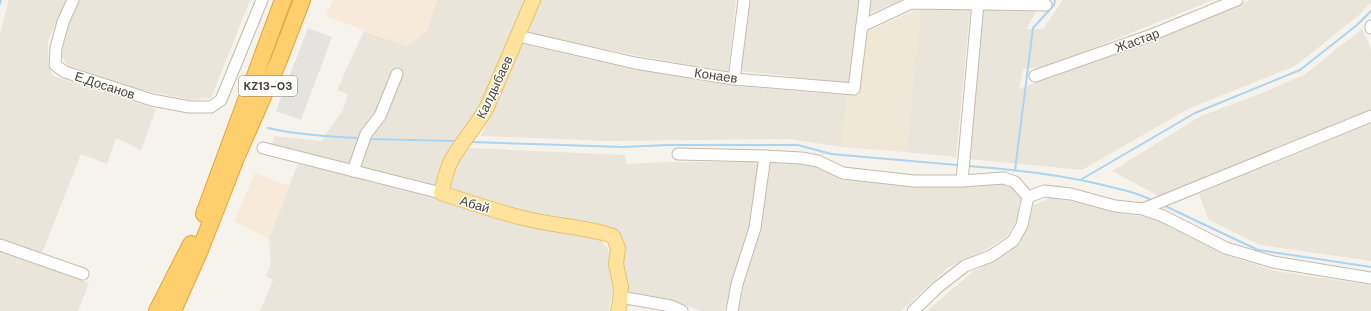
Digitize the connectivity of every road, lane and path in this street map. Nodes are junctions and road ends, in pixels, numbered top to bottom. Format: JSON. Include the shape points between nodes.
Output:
{"nodes":[{"id":1,"x":73,"y":0,"type":"edge"},
{"id":2,"x":262,"y":0,"type":"edge"},
{"id":3,"x":283,"y":0,"type":"edge"},
{"id":4,"x":302,"y":0,"type":"edge"},
{"id":5,"x":534,"y":0,"type":"edge"},
{"id":6,"x":744,"y":0,"type":"edge"},
{"id":7,"x":865,"y":0,"type":"edge"},
{"id":8,"x":1237,"y":0,"type":"edge"},
{"id":9,"x":978,"y":3,"type":"junction"},
{"id":10,"x":1046,"y":5,"type":"dead end"},
{"id":11,"x":862,"y":26,"type":"junction"},
{"id":12,"x":518,"y":36,"type":"junction"},
{"id":13,"x":263,"y":53,"type":"junction"},
{"id":14,"x":279,"y":60,"type":"junction"},
{"id":15,"x":397,"y":74,"type":"dead end"},
{"id":16,"x":1035,"y":76,"type":"dead end"},
{"id":17,"x":734,"y":79,"type":"junction"},
{"id":18,"x":1371,"y":116,"type":"edge"},
{"id":19,"x":263,"y":148,"type":"dead end"},
{"id":20,"x":678,"y":154,"type":"dead end"},
{"id":21,"x":765,"y":156,"type":"junction"},
{"id":22,"x":226,"y":170,"type":"junction"},
{"id":23,"x":353,"y":171,"type":"junction"},
{"id":24,"x":962,"y":181,"type":"junction"},
{"id":25,"x":441,"y":193,"type":"junction"},
{"id":26,"x":1028,"y":197,"type":"junction"},
{"id":27,"x":1143,"y":209,"type":"junction"},
{"id":28,"x":0,"y":245,"type":"edge"},
{"id":29,"x":83,"y":274,"type":"dead end"},
{"id":30,"x":1371,"y":278,"type":"edge"},
{"id":31,"x":620,"y":297,"type":"junction"},
{"id":32,"x":158,"y":311,"type":"edge"},
{"id":33,"x":173,"y":311,"type":"edge"},
{"id":34,"x":618,"y":311,"type":"edge"},
{"id":35,"x":682,"y":311,"type":"edge"},
{"id":36,"x":732,"y":311,"type":"edge"},
{"id":37,"x":913,"y":311,"type":"edge"}],
"edges":[{"from":1,"to":2,"type":"street","name":"Е.Досанов","via":[[63,22],[56,48],[55,65],[65,72],[152,100],[189,108],[211,107],[222,100]]},
{"from":3,"to":13,"type":"highway","number":"KZ13-03"},
{"from":4,"to":14,"type":"highway","number":"KZ13-03"},
{"from":5,"to":12,"type":"main road","name":"Калдыбаев"},
{"from":6,"to":17,"type":"street"},
{"from":7,"to":11,"type":"street","name":"Конаев"},
{"from":8,"to":16,"type":"street","name":"Жастар","via":[[1149,36]]},
{"from":9,"to":10,"type":"street"},
{"from":9,"to":11,"type":"street","via":[[911,3]]},
{"from":9,"to":24,"type":"street"},
{"from":11,"to":17,"type":"street","name":"Конаев","via":[[854,89]]},
{"from":12,"to":17,"type":"street","name":"Конаев","via":[[635,63]]},
{"from":12,"to":25,"type":"main road","name":"Калдыбаев","via":[[480,120],[450,162]]},
{"from":13,"to":14,"type":"highway"},
{"from":13,"to":22,"type":"highway","number":"KZ13-03"},
{"from":14,"to":22,"type":"highway","number":"KZ13-03"},
{"from":15,"to":23,"type":"street","via":[[380,116],[366,134]]},
{"from":18,"to":27,"type":"street"},
{"from":19,"to":23,"type":"street","name":"Абай"},
{"from":20,"to":21,"type":"street"},
{"from":21,"to":24,"type":"street","via":[[818,161],[843,173],[872,177],[914,181]]},
{"from":21,"to":36,"type":"street","via":[[755,228],[737,284]]},
{"from":22,"to":32,"type":"highway","number":"KZ13-03"},
{"from":22,"to":33,"type":"highway","number":"KZ13-03","via":[[200,250]]},
{"from":23,"to":25,"type":"street","name":"Абай"},
{"from":24,"to":26,"type":"street","via":[[1004,178],[1015,182]]},
{"from":25,"to":31,"type":"main road","name":"Абай","via":[[523,218],[613,236],[618,248],[616,264]]},
{"from":26,"to":27,"type":"street","via":[[1044,191],[1071,194],[1115,206]]},
{"from":26,"to":37,"type":"street","via":[[1022,225],[1013,241],[991,256],[965,266],[938,286]]},
{"from":27,"to":30,"type":"street","via":[[1163,216],[1226,248],[1272,262]]},
{"from":28,"to":29,"type":"street"},
{"from":31,"to":34,"type":"main road","name":"Абай"},
{"from":31,"to":35,"type":"street","via":[[671,306]]}]}
